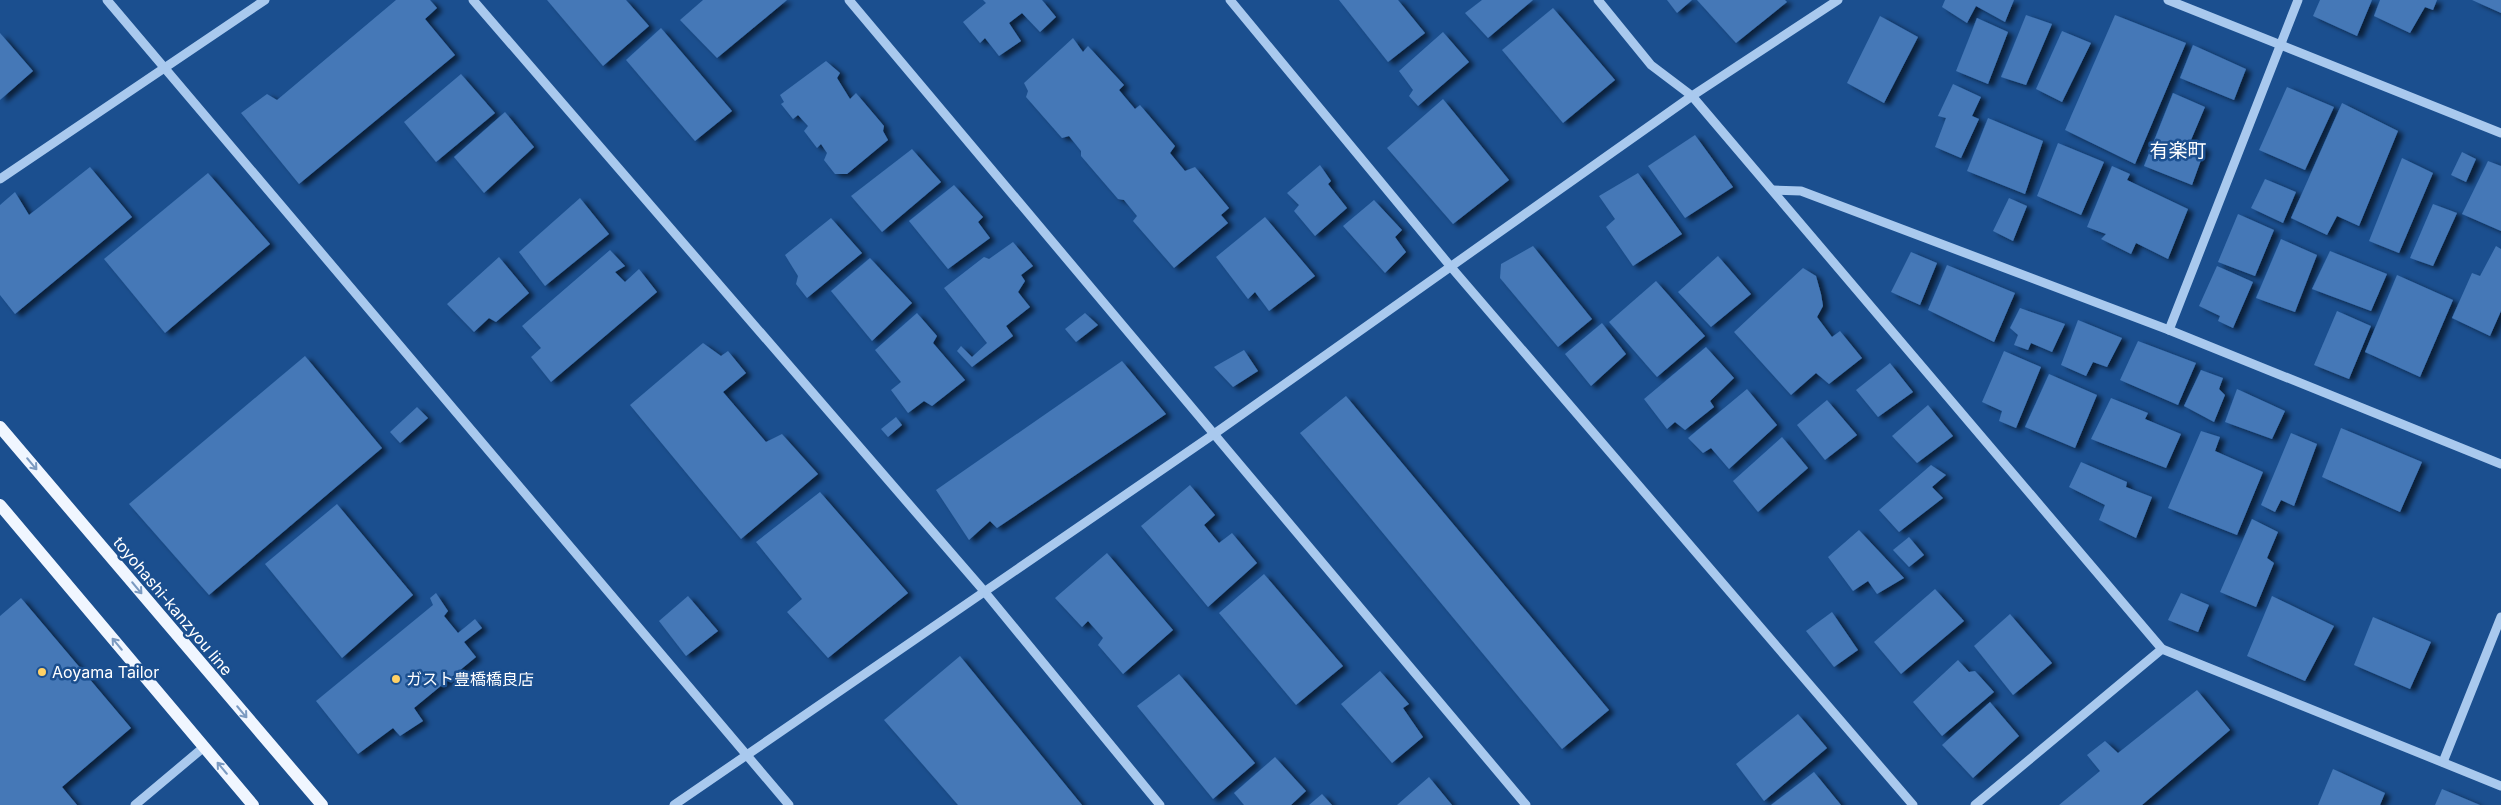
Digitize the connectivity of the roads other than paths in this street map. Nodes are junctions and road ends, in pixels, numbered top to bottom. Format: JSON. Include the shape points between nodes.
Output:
{"nodes":[{"id":1,"x":107,"y":0,"type":"edge"},
{"id":2,"x":265,"y":0,"type":"edge"},
{"id":3,"x":473,"y":0,"type":"edge"},
{"id":4,"x":849,"y":0,"type":"edge"},
{"id":5,"x":1230,"y":0,"type":"edge"},
{"id":6,"x":1598,"y":0,"type":"edge"},
{"id":7,"x":1838,"y":0,"type":"edge"},
{"id":8,"x":2168,"y":0,"type":"edge"},
{"id":9,"x":2298,"y":0,"type":"edge"},
{"id":10,"x":2280,"y":46,"type":"junction"},
{"id":11,"x":164,"y":68,"type":"junction"},
{"id":12,"x":1692,"y":96,"type":"junction"},
{"id":13,"x":2501,"y":132,"type":"edge"},
{"id":14,"x":0,"y":179,"type":"edge"},
{"id":15,"x":1773,"y":190,"type":"junction"},
{"id":16,"x":1451,"y":266,"type":"junction"},
{"id":17,"x":2169,"y":330,"type":"junction"},
{"id":18,"x":0,"y":427,"type":"edge"},
{"id":19,"x":1214,"y":434,"type":"junction"},
{"id":20,"x":2501,"y":464,"type":"edge"},
{"id":21,"x":0,"y":505,"type":"edge"},
{"id":22,"x":984,"y":591,"type":"junction"},
{"id":23,"x":2501,"y":616,"type":"edge"},
{"id":24,"x":2162,"y":649,"type":"junction"},
{"id":25,"x":204,"y":747,"type":"junction"},
{"id":26,"x":747,"y":755,"type":"junction"},
{"id":27,"x":2443,"y":762,"type":"junction"},
{"id":28,"x":2501,"y":786,"type":"edge"},
{"id":29,"x":135,"y":805,"type":"edge"},
{"id":30,"x":253,"y":805,"type":"edge"},
{"id":31,"x":322,"y":805,"type":"edge"},
{"id":32,"x":674,"y":805,"type":"edge"},
{"id":33,"x":789,"y":805,"type":"edge"},
{"id":34,"x":1160,"y":805,"type":"edge"},
{"id":35,"x":1526,"y":805,"type":"edge"},
{"id":36,"x":1913,"y":805,"type":"edge"},
{"id":37,"x":1975,"y":805,"type":"edge"}],
"edges":[{"from":1,"to":11,"type":"street"},
{"from":2,"to":11,"type":"street"},
{"from":3,"to":22,"type":"street"},
{"from":4,"to":19,"type":"street"},
{"from":5,"to":16,"type":"street"},
{"from":6,"to":12,"type":"street","via":[[1651,65]]},
{"from":7,"to":12,"type":"street"},
{"from":8,"to":10,"type":"street"},
{"from":9,"to":10,"type":"street"},
{"from":10,"to":13,"type":"street"},
{"from":10,"to":17,"type":"street"},
{"from":11,"to":14,"type":"street"},
{"from":11,"to":26,"type":"street"},
{"from":12,"to":15,"type":"street"},
{"from":12,"to":16,"type":"street"},
{"from":15,"to":17,"type":"street","via":[[1801,191]]},
{"from":15,"to":24,"type":"street"},
{"from":16,"to":19,"type":"street"},
{"from":16,"to":36,"type":"street"},
{"from":17,"to":20,"type":"street"},
{"from":18,"to":31,"type":"main road","name":"toyohashi-kanzyou line","one_way":true},
{"from":19,"to":22,"type":"street"},
{"from":19,"to":35,"type":"street"},
{"from":25,"to":21,"type":"main road","one_way":true},
{"from":22,"to":26,"type":"street"},
{"from":22,"to":34,"type":"street"},
{"from":23,"to":27,"type":"street"},
{"from":24,"to":27,"type":"street"},
{"from":24,"to":37,"type":"street"},
{"from":25,"to":29,"type":"street"},
{"from":30,"to":25,"type":"main road","one_way":true},
{"from":26,"to":32,"type":"street"},
{"from":26,"to":33,"type":"street"},
{"from":27,"to":28,"type":"street"}]}
